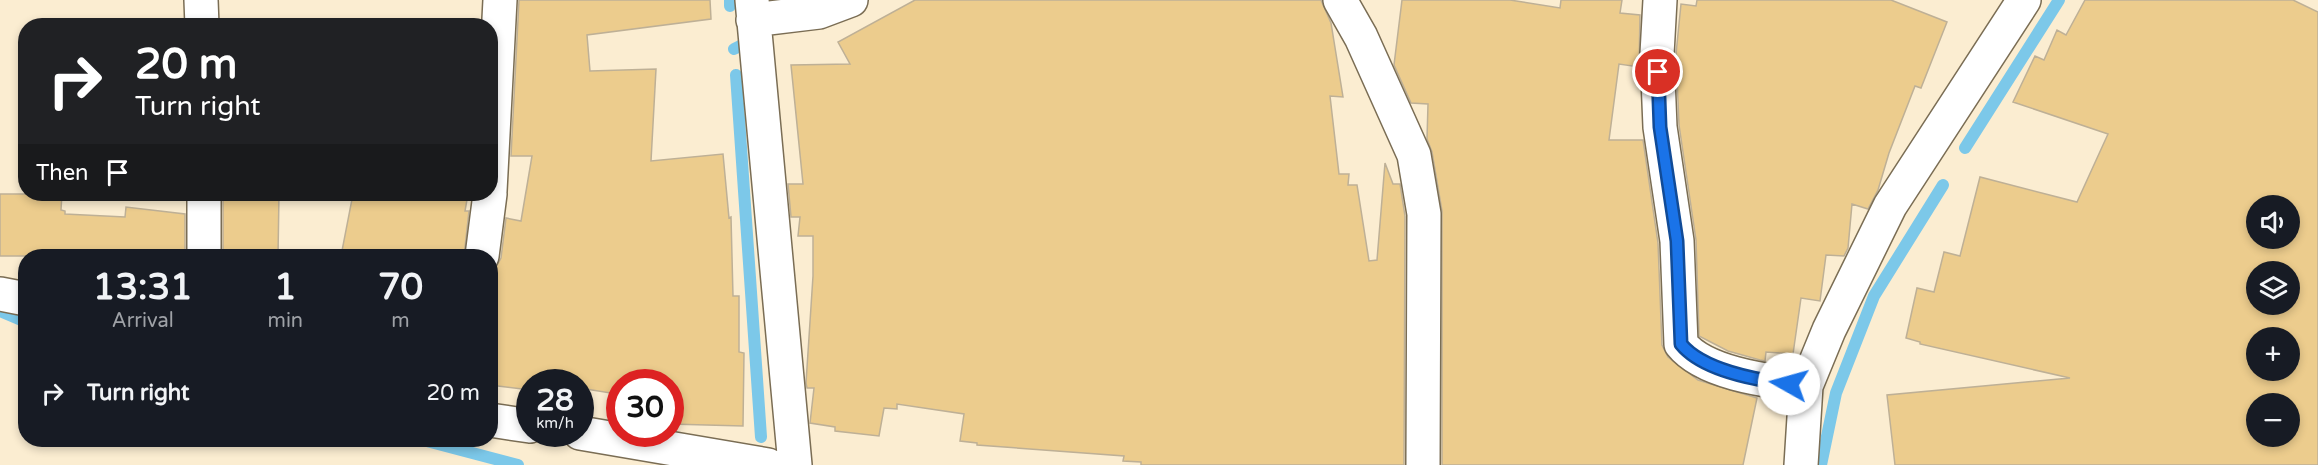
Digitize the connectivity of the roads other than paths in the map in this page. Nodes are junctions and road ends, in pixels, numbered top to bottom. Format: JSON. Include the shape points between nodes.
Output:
{"nodes":[{"id":1,"x":201,"y":0,"type":"edge"},
{"id":2,"x":500,"y":0,"type":"edge"},
{"id":3,"x":850,"y":0,"type":"edge"},
{"id":4,"x":1340,"y":0,"type":"edge"},
{"id":5,"x":1660,"y":0,"type":"edge"},
{"id":6,"x":2024,"y":0,"type":"edge"},
{"id":7,"x":753,"y":10,"type":"edge"},
{"id":8,"x":202,"y":18,"type":"edge"},
{"id":9,"x":498,"y":38,"type":"edge"},
{"id":10,"x":204,"y":201,"type":"edge"},
{"id":11,"x":489,"y":201,"type":"edge"},
{"id":12,"x":204,"y":249,"type":"edge"},
{"id":13,"x":483,"y":249,"type":"edge"},
{"id":14,"x":0,"y":294,"type":"edge"},
{"id":15,"x":18,"y":297,"type":"edge"},
{"id":16,"x":1806,"y":386,"type":"junction"},
{"id":17,"x":498,"y":421,"type":"edge"},
{"id":18,"x":516,"y":424,"type":"edge"},
{"id":19,"x":594,"y":435,"type":"edge"},
{"id":20,"x":768,"y":465,"type":"edge"},
{"id":21,"x":795,"y":465,"type":"edge"},
{"id":22,"x":1423,"y":465,"type":"edge"},
{"id":23,"x":1801,"y":465,"type":"edge"}],
"edges":[{"from":1,"to":8,"type":"street"},
{"from":2,"to":9,"type":"street"},
{"from":3,"to":7,"type":"street","via":[[819,12]]},
{"from":4,"to":22,"type":"street","via":[[1361,37],[1414,155],[1424,214]]},
{"from":5,"to":16,"type":"street","via":[[1660,127],[1677,241],[1681,344],[1692,357],[1754,380]]},
{"from":6,"to":16,"type":"street","via":[[1890,206]]},
{"from":7,"to":21,"type":"street"},
{"from":10,"to":12,"type":"street"},
{"from":11,"to":13,"type":"street"},
{"from":14,"to":15,"type":"street"},
{"from":16,"to":23,"type":"street"},
{"from":17,"to":18,"type":"street"},
{"from":19,"to":20,"type":"street"}]}
